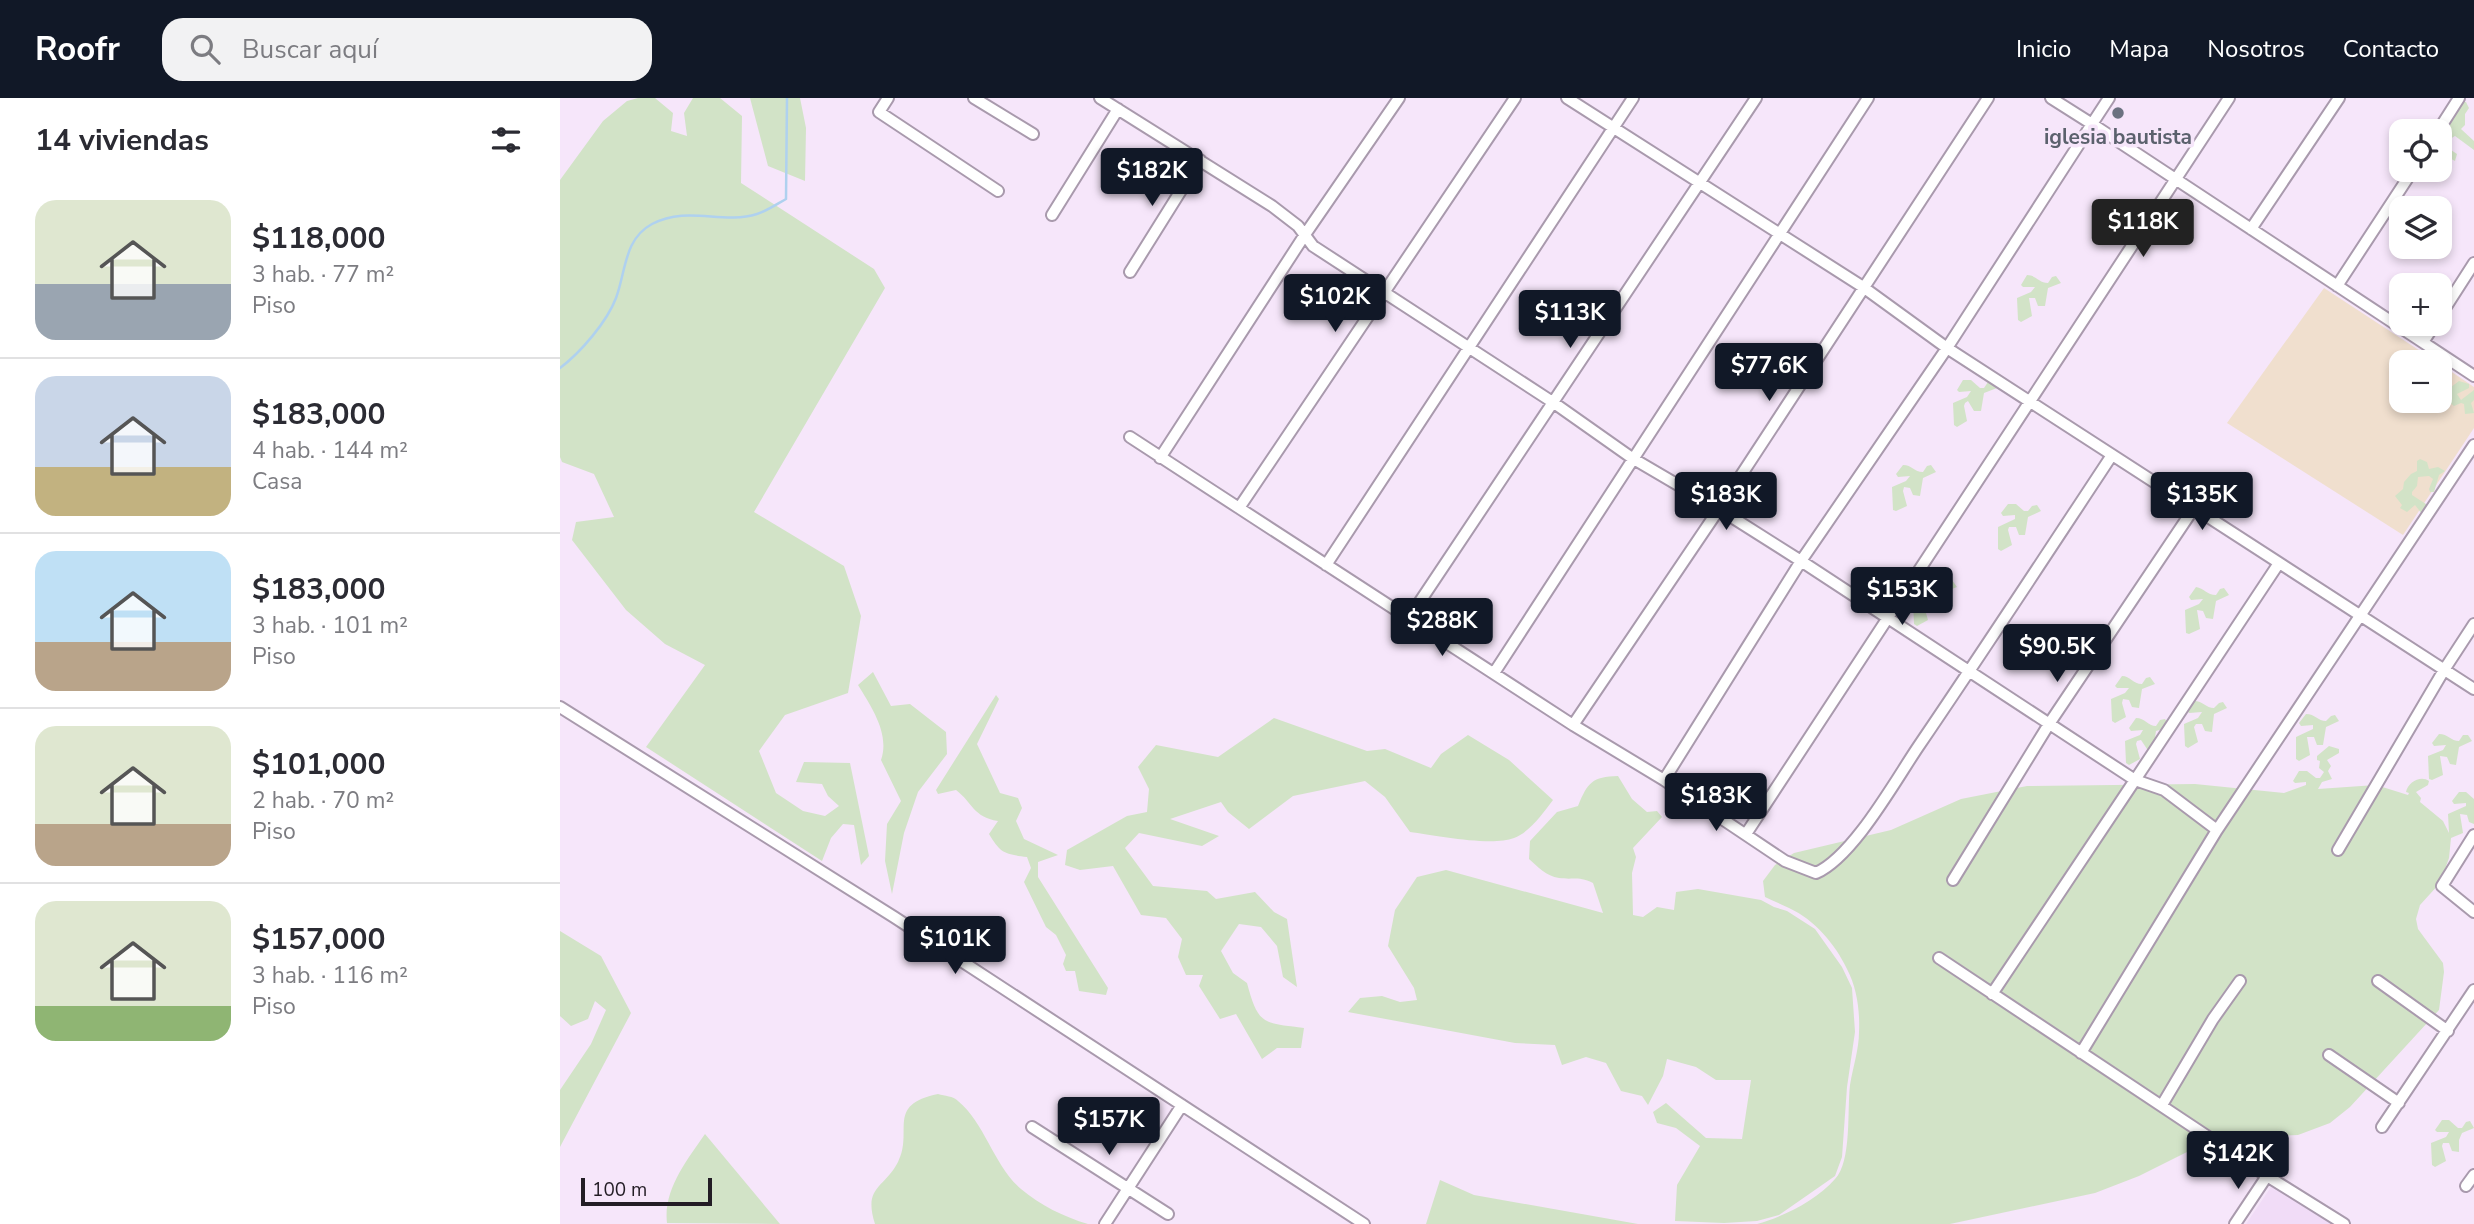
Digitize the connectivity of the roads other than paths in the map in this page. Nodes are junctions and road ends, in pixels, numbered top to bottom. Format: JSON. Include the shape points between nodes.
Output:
{"nodes":[{"id":1,"x":888,"y":98,"type":"edge"},
{"id":2,"x":974,"y":98,"type":"edge"},
{"id":3,"x":1100,"y":98,"type":"edge"},
{"id":4,"x":1399,"y":98,"type":"edge"},
{"id":5,"x":1515,"y":98,"type":"edge"},
{"id":6,"x":1567,"y":98,"type":"edge"},
{"id":7,"x":1633,"y":98,"type":"edge"},
{"id":8,"x":1756,"y":98,"type":"edge"},
{"id":9,"x":1868,"y":98,"type":"edge"},
{"id":10,"x":1988,"y":98,"type":"edge"},
{"id":11,"x":2051,"y":98,"type":"edge"},
{"id":12,"x":2109,"y":98,"type":"edge"},
{"id":13,"x":2229,"y":98,"type":"edge"},
{"id":14,"x":2339,"y":98,"type":"edge"},
{"id":15,"x":2459,"y":98,"type":"edge"},
{"id":16,"x":1118,"y":109,"type":"junction"},
{"id":17,"x":2446,"y":119,"type":"edge"},
{"id":18,"x":2091,"y":124,"type":"junction"},
{"id":19,"x":1614,"y":127,"type":"junction"},
{"id":20,"x":1033,"y":134,"type":"dead end"},
{"id":21,"x":1200,"y":160,"type":"junction"},
{"id":22,"x":2176,"y":180,"type":"junction"},
{"id":23,"x":1700,"y":182,"type":"junction"},
{"id":24,"x":2405,"y":182,"type":"edge"},
{"id":25,"x":998,"y":191,"type":"dead end"},
{"id":26,"x":1052,"y":215,"type":"dead end"},
{"id":27,"x":2251,"y":229,"type":"junction"},
{"id":28,"x":1779,"y":233,"type":"junction"},
{"id":29,"x":1304,"y":236,"type":"junction"},
{"id":30,"x":2474,"y":263,"type":"edge"},
{"id":31,"x":1130,"y":272,"type":"dead end"},
{"id":32,"x":2337,"y":286,"type":"junction"},
{"id":33,"x":1863,"y":287,"type":"junction"},
{"id":34,"x":1384,"y":290,"type":"junction"},
{"id":35,"x":2452,"y":297,"type":"edge"},
{"id":36,"x":2427,"y":336,"type":"edge"},
{"id":37,"x":2423,"y":342,"type":"junction"},
{"id":38,"x":1467,"y":347,"type":"junction"},
{"id":39,"x":1947,"y":348,"type":"junction"},
{"id":40,"x":2474,"y":376,"type":"edge"},
{"id":41,"x":2031,"y":402,"type":"junction"},
{"id":42,"x":1554,"y":403,"type":"junction"},
{"id":43,"x":1130,"y":437,"type":"dead end"},
{"id":44,"x":2474,"y":445,"type":"edge"},
{"id":45,"x":2112,"y":455,"type":"junction"},
{"id":46,"x":1160,"y":458,"type":"junction"},
{"id":47,"x":1632,"y":458,"type":"junction"},
{"id":48,"x":1240,"y":508,"type":"junction"},
{"id":49,"x":2194,"y":508,"type":"junction"},
{"id":50,"x":1719,"y":509,"type":"junction"},
{"id":51,"x":1801,"y":561,"type":"junction"},
{"id":52,"x":2280,"y":563,"type":"junction"},
{"id":53,"x":1326,"y":565,"type":"junction"},
{"id":54,"x":2361,"y":616,"type":"junction"},
{"id":55,"x":1409,"y":618,"type":"junction"},
{"id":56,"x":1889,"y":619,"type":"junction"},
{"id":57,"x":2474,"y":624,"type":"edge"},
{"id":58,"x":2444,"y":670,"type":"junction"},
{"id":59,"x":1494,"y":673,"type":"junction"},
{"id":60,"x":1969,"y":673,"type":"junction"},
{"id":61,"x":2474,"y":690,"type":"edge"},
{"id":62,"x":560,"y":707,"type":"edge"},
{"id":63,"x":2049,"y":724,"type":"junction"},
{"id":64,"x":1573,"y":725,"type":"junction"},
{"id":65,"x":1664,"y":780,"type":"junction"},
{"id":66,"x":2135,"y":780,"type":"junction"},
{"id":67,"x":2217,"y":830,"type":"junction"},
{"id":68,"x":1746,"y":834,"type":"junction"},
{"id":69,"x":2474,"y":835,"type":"edge"},
{"id":70,"x":2338,"y":850,"type":"dead end"},
{"id":71,"x":1952,"y":880,"type":"dead end"},
{"id":72,"x":2474,"y":912,"type":"edge"},
{"id":73,"x":1939,"y":958,"type":"dead end"},
{"id":74,"x":2240,"y":981,"type":"dead end"},
{"id":75,"x":2378,"y":981,"type":"dead end"},
{"id":76,"x":2474,"y":990,"type":"edge"},
{"id":77,"x":1992,"y":994,"type":"junction"},
{"id":78,"x":2448,"y":1031,"type":"junction"},
{"id":79,"x":2081,"y":1053,"type":"junction"},
{"id":80,"x":2329,"y":1055,"type":"dead end"},
{"id":81,"x":2399,"y":1103,"type":"junction"},
{"id":82,"x":1182,"y":1105,"type":"junction"},
{"id":83,"x":2162,"y":1105,"type":"junction"},
{"id":84,"x":1032,"y":1127,"type":"dead end"},
{"id":85,"x":2382,"y":1127,"type":"dead end"},
{"id":86,"x":2474,"y":1175,"type":"edge"},
{"id":87,"x":2267,"y":1176,"type":"junction"},
{"id":88,"x":2466,"y":1186,"type":"dead end"},
{"id":89,"x":1128,"y":1188,"type":"junction"},
{"id":90,"x":1168,"y":1214,"type":"dead end"},
{"id":91,"x":1105,"y":1224,"type":"edge"},
{"id":92,"x":1364,"y":1224,"type":"edge"},
{"id":93,"x":2235,"y":1224,"type":"edge"},
{"id":94,"x":2344,"y":1224,"type":"edge"}],
"edges":[{"from":1,"to":25,"type":"street","via":[[879,112]]},
{"from":2,"to":20,"type":"street"},
{"from":3,"to":16,"type":"street"},
{"from":4,"to":29,"type":"street"},
{"from":5,"to":34,"type":"street"},
{"from":6,"to":19,"type":"street"},
{"from":7,"to":19,"type":"street"},
{"from":8,"to":23,"type":"street"},
{"from":9,"to":28,"type":"street"},
{"from":10,"to":33,"type":"street"},
{"from":11,"to":18,"type":"street"},
{"from":12,"to":18,"type":"street"},
{"from":13,"to":22,"type":"street"},
{"from":14,"to":27,"type":"street"},
{"from":15,"to":17,"type":"street"},
{"from":16,"to":21,"type":"street"},
{"from":16,"to":26,"type":"street"},
{"from":18,"to":22,"type":"street"},
{"from":18,"to":39,"type":"street"},
{"from":19,"to":23,"type":"street"},
{"from":19,"to":38,"type":"street"},
{"from":21,"to":29,"type":"street","via":[[1272,206]]},
{"from":21,"to":31,"type":"street"},
{"from":22,"to":27,"type":"street"},
{"from":22,"to":41,"type":"street"},
{"from":23,"to":28,"type":"street"},
{"from":23,"to":42,"type":"street"},
{"from":24,"to":32,"type":"street"},
{"from":27,"to":32,"type":"street"},
{"from":28,"to":33,"type":"street"},
{"from":28,"to":47,"type":"street"},
{"from":29,"to":34,"type":"street"},
{"from":29,"to":46,"type":"street"},
{"from":30,"to":35,"type":"street"},
{"from":32,"to":37,"type":"street"},
{"from":33,"to":39,"type":"street"},
{"from":33,"to":50,"type":"street"},
{"from":34,"to":38,"type":"street"},
{"from":34,"to":48,"type":"street"},
{"from":36,"to":37,"type":"street"},
{"from":37,"to":40,"type":"street"},
{"from":38,"to":42,"type":"street"},
{"from":38,"to":53,"type":"street"},
{"from":39,"to":41,"type":"street"},
{"from":39,"to":51,"type":"street"},
{"from":41,"to":45,"type":"street"},
{"from":41,"to":56,"type":"street"},
{"from":42,"to":47,"type":"street"},
{"from":42,"to":55,"type":"street"},
{"from":43,"to":46,"type":"street"},
{"from":44,"to":54,"type":"street"},
{"from":45,"to":49,"type":"street"},
{"from":45,"to":60,"type":"street"},
{"from":46,"to":48,"type":"street"},
{"from":47,"to":50,"type":"street"},
{"from":47,"to":59,"type":"street"},
{"from":48,"to":53,"type":"street"},
{"from":49,"to":52,"type":"street"},
{"from":49,"to":63,"type":"street"},
{"from":50,"to":51,"type":"street"},
{"from":50,"to":64,"type":"street"},
{"from":51,"to":56,"type":"street"},
{"from":51,"to":65,"type":"street"},
{"from":52,"to":54,"type":"street"},
{"from":52,"to":66,"type":"street"},
{"from":53,"to":55,"type":"street"},
{"from":54,"to":58,"type":"street"},
{"from":54,"to":67,"type":"street"},
{"from":55,"to":59,"type":"street"},
{"from":56,"to":60,"type":"street"},
{"from":56,"to":68,"type":"street"},
{"from":57,"to":58,"type":"street"},
{"from":58,"to":61,"type":"street"},
{"from":58,"to":70,"type":"street"},
{"from":59,"to":64,"type":"street"},
{"from":60,"to":63,"type":"street"},
{"from":60,"to":68,"type":"street","via":[[1858,836],[1828,867],[1816,873],[1805,870]]},
{"from":62,"to":82,"type":"street"},
{"from":63,"to":66,"type":"street"},
{"from":63,"to":71,"type":"street"},
{"from":64,"to":65,"type":"street"},
{"from":65,"to":68,"type":"street"},
{"from":66,"to":67,"type":"street","via":[[2164,790]]},
{"from":66,"to":77,"type":"street"},
{"from":67,"to":79,"type":"street"},
{"from":69,"to":72,"type":"street","via":[[2442,886]]},
{"from":73,"to":77,"type":"street"},
{"from":74,"to":83,"type":"street"},
{"from":75,"to":78,"type":"street"},
{"from":76,"to":78,"type":"street"},
{"from":77,"to":79,"type":"street"},
{"from":78,"to":81,"type":"street"},
{"from":79,"to":83,"type":"street"},
{"from":80,"to":81,"type":"street"},
{"from":81,"to":85,"type":"street"},
{"from":82,"to":89,"type":"street"},
{"from":82,"to":92,"type":"street"},
{"from":83,"to":87,"type":"street"},
{"from":84,"to":89,"type":"street"},
{"from":86,"to":88,"type":"street"},
{"from":87,"to":93,"type":"street"},
{"from":87,"to":94,"type":"street"},
{"from":89,"to":90,"type":"street"},
{"from":89,"to":91,"type":"street"}]}
